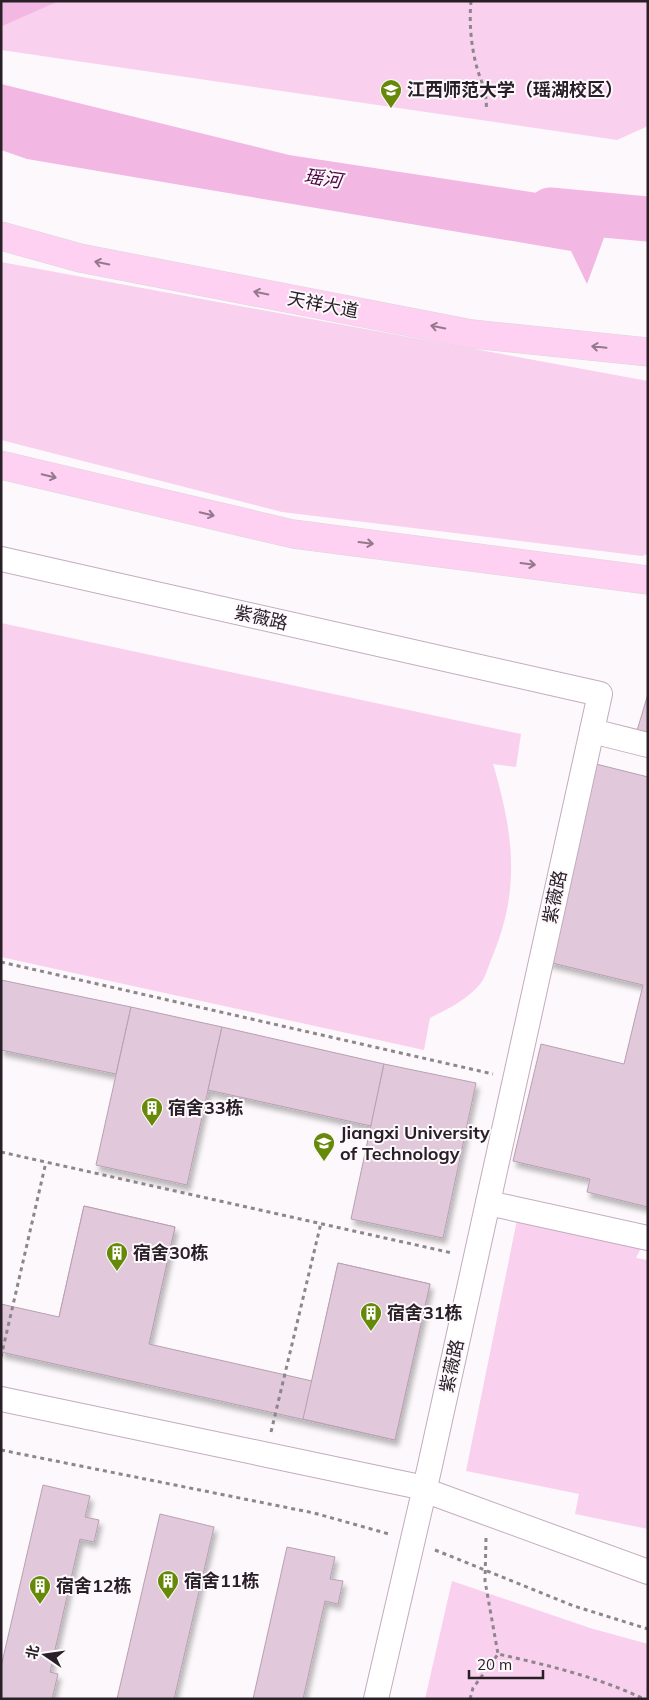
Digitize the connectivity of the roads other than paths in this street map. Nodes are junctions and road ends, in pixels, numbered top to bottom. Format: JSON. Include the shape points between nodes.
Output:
{"nodes":[{"id":1,"x":1,"y":236,"type":"edge"},
{"id":2,"x":648,"y":352,"type":"edge"},
{"id":3,"x":1,"y":465,"type":"edge"},
{"id":4,"x":1,"y":559,"type":"edge"},
{"id":5,"x":648,"y":580,"type":"edge"},
{"id":6,"x":592,"y":731,"type":"junction"},
{"id":7,"x":648,"y":745,"type":"edge"},
{"id":8,"x":488,"y":1203,"type":"junction"},
{"id":9,"x":648,"y":1238,"type":"edge"},
{"id":10,"x":1,"y":1399,"type":"edge"},
{"id":11,"x":424,"y":1490,"type":"junction"},
{"id":12,"x":648,"y":1572,"type":"edge"},
{"id":13,"x":376,"y":1699,"type":"edge"}],
"edges":[{"from":2,"to":1,"type":"main road","name":"天祥大道","one_way":true,"via":[[472,334],[80,258]]},
{"from":3,"to":5,"type":"main road","one_way":true,"via":[[293,534]]},
{"from":4,"to":6,"type":"street","name":"紫薇路","via":[[600,694]]},
{"from":6,"to":7,"type":"street"},
{"from":6,"to":8,"type":"street","name":"紫薇路"},
{"from":8,"to":9,"type":"street"},
{"from":8,"to":11,"type":"street","name":"紫薇路"},
{"from":10,"to":11,"type":"street"},
{"from":11,"to":12,"type":"street"},
{"from":11,"to":13,"type":"street","name":"紫薇路"}]}
